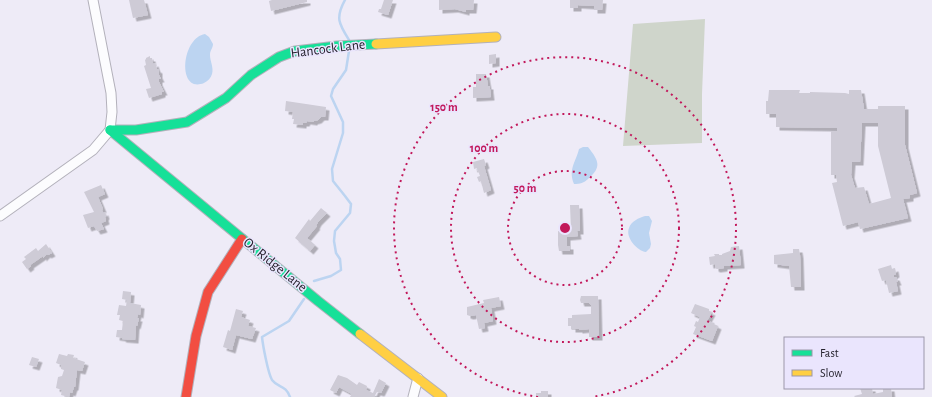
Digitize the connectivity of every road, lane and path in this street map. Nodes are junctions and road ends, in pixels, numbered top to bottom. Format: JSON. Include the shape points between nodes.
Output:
{"nodes":[{"id":1,"x":93,"y":0,"type":"edge"},
{"id":2,"x":496,"y":37,"type":"dead end"},
{"id":3,"x":110,"y":130,"type":"junction"},
{"id":4,"x":0,"y":216,"type":"edge"},
{"id":5,"x":242,"y":239,"type":"junction"},
{"id":6,"x":418,"y":378,"type":"junction"},
{"id":7,"x":186,"y":397,"type":"edge"},
{"id":8,"x":413,"y":397,"type":"edge"},
{"id":9,"x":442,"y":397,"type":"edge"}],
"edges":[{"from":1,"to":3,"type":"street","via":[[112,94]]},
{"from":2,"to":3,"type":"street","name":"Hancock Lane","via":[[338,46],[295,51],[279,57],[251,75],[226,98],[187,122],[136,130]]},
{"from":3,"to":4,"type":"street","via":[[93,150]]},
{"from":3,"to":5,"type":"street","name":"Ox Ridge Lane"},
{"from":5,"to":6,"type":"street","name":"Ox Ridge Lane"},
{"from":5,"to":7,"type":"street","via":[[208,292],[196,336]]},
{"from":6,"to":8,"type":"street"},
{"from":6,"to":9,"type":"street","name":"Ox Ridge Lane"}]}
